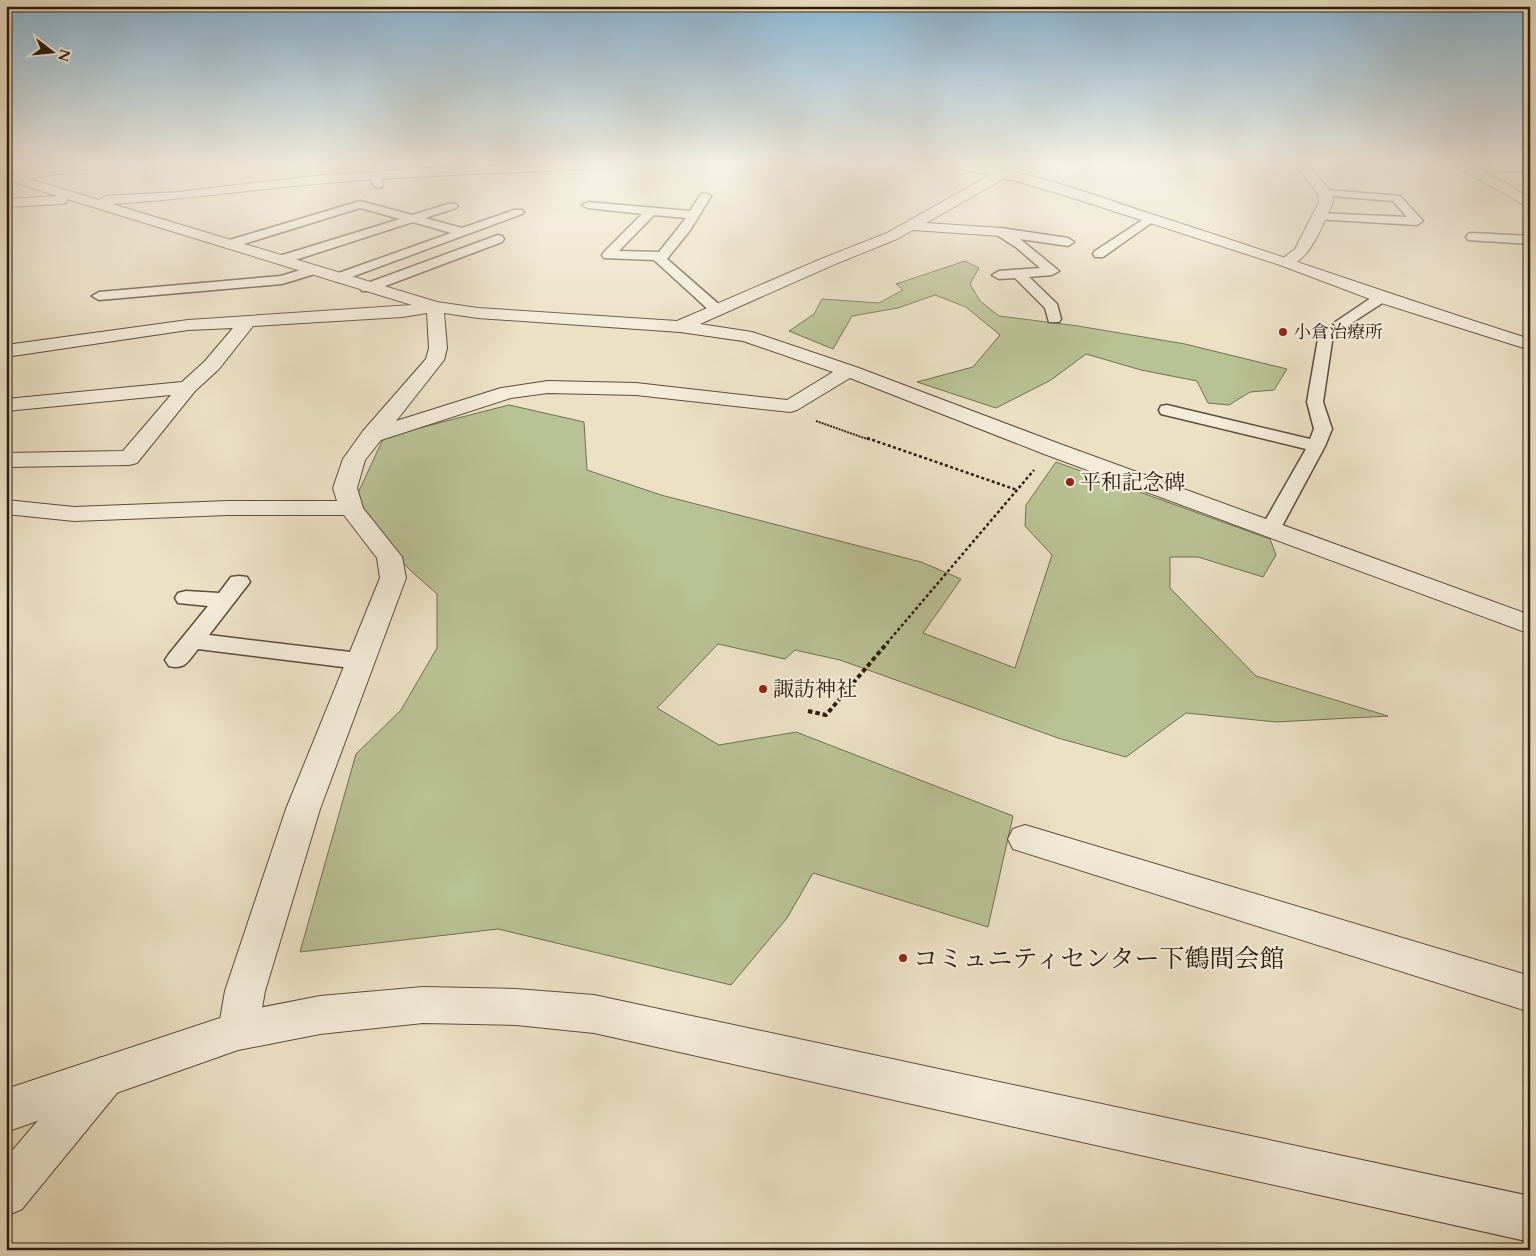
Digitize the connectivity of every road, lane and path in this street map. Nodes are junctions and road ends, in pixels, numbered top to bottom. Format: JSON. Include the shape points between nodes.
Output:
{"nodes":[{"id":1,"x":157,"y":222,"type":"edge"},
{"id":2,"x":303,"y":222,"type":"edge"},
{"id":3,"x":401,"y":222,"type":"edge"},
{"id":4,"x":425,"y":222,"type":"edge"},
{"id":5,"x":491,"y":222,"type":"edge"},
{"id":6,"x":641,"y":222,"type":"edge"},
{"id":7,"x":689,"y":222,"type":"edge"},
{"id":8,"x":920,"y":222,"type":"edge"},
{"id":9,"x":1146,"y":222,"type":"edge"},
{"id":10,"x":1158,"y":222,"type":"edge"},
{"id":11,"x":1316,"y":222,"type":"edge"},
{"id":12,"x":912,"y":226,"type":"junction"},
{"id":13,"x":462,"y":232,"type":"junction"},
{"id":14,"x":1000,"y":232,"type":"junction"},
{"id":15,"x":1472,"y":237,"type":"dead end"},
{"id":16,"x":498,"y":239,"type":"dead end"},
{"id":17,"x":1530,"y":240,"type":"edge"},
{"id":18,"x":1068,"y":242,"type":"dead end"},
{"id":19,"x":230,"y":244,"type":"junction"},
{"id":20,"x":1099,"y":254,"type":"dead end"},
{"id":21,"x":662,"y":256,"type":"junction"},
{"id":22,"x":281,"y":260,"type":"junction"},
{"id":23,"x":1286,"y":262,"type":"junction"},
{"id":24,"x":313,"y":270,"type":"junction"},
{"id":25,"x":1019,"y":274,"type":"junction"},
{"id":26,"x":999,"y":275,"type":"dead end"},
{"id":27,"x":338,"y":278,"type":"junction"},
{"id":28,"x":367,"y":288,"type":"junction"},
{"id":29,"x":99,"y":296,"type":"dead end"},
{"id":30,"x":1382,"y":297,"type":"junction"},
{"id":31,"x":435,"y":307,"type":"junction"},
{"id":32,"x":717,"y":310,"type":"junction"},
{"id":33,"x":1054,"y":319,"type":"dead end"},
{"id":34,"x":248,"y":321,"type":"junction"},
{"id":35,"x":680,"y":327,"type":"junction"},
{"id":36,"x":1530,"y":345,"type":"edge"},
{"id":37,"x":6,"y":351,"type":"edge"},
{"id":38,"x":849,"y":371,"type":"junction"},
{"id":39,"x":188,"y":387,"type":"junction"},
{"id":40,"x":6,"y":405,"type":"edge"},
{"id":41,"x":790,"y":406,"type":"junction"},
{"id":42,"x":1167,"y":410,"type":"dead end"},
{"id":43,"x":371,"y":436,"type":"junction"},
{"id":44,"x":1316,"y":446,"type":"junction"},
{"id":45,"x":1052,"y":449,"type":"junction"},
{"id":46,"x":6,"y":460,"type":"edge"},
{"id":47,"x":1017,"y":490,"type":"junction"},
{"id":48,"x":6,"y":507,"type":"edge"},
{"id":49,"x":351,"y":508,"type":"junction"},
{"id":50,"x":1271,"y":528,"type":"junction"},
{"id":51,"x":239,"y":582,"type":"dead end"},
{"id":52,"x":186,"y":598,"type":"dead end"},
{"id":53,"x":225,"y":600,"type":"junction"},
{"id":54,"x":1530,"y":625,"type":"edge"},
{"id":55,"x":192,"y":641,"type":"junction"},
{"id":56,"x":177,"y":660,"type":"dead end"},
{"id":57,"x":359,"y":661,"type":"junction"},
{"id":58,"x":808,"y":711,"type":"dead end"},
{"id":59,"x":1025,"y":839,"type":"dead end"},
{"id":60,"x":1530,"y":994,"type":"edge"},
{"id":61,"x":238,"y":1031,"type":"junction"},
{"id":62,"x":103,"y":1076,"type":"junction"},
{"id":63,"x":6,"y":1110,"type":"edge"},
{"id":64,"x":6,"y":1193,"type":"edge"},
{"id":65,"x":1530,"y":1219,"type":"edge"}],
"edges":[{"from":1,"to":19,"type":"street"},
{"from":2,"to":19,"type":"lane"},
{"from":3,"to":22,"type":"lane"},
{"from":4,"to":13,"type":"lane"},
{"from":5,"to":13,"type":"lane"},
{"from":6,"to":21,"type":"lane","via":[[608,255]]},
{"from":7,"to":21,"type":"lane"},
{"from":8,"to":12,"type":"street"},
{"from":9,"to":20,"type":"lane"},
{"from":10,"to":23,"type":"street"},
{"from":11,"to":23,"type":"street","via":[[1301,252]]},
{"from":12,"to":14,"type":"street"},
{"from":12,"to":32,"type":"street"},
{"from":13,"to":27,"type":"lane"},
{"from":14,"to":18,"type":"lane"},
{"from":14,"to":25,"type":"lane","via":[[1052,271]]},
{"from":15,"to":17,"type":"lane"},
{"from":16,"to":28,"type":"lane"},
{"from":19,"to":22,"type":"street"},
{"from":21,"to":32,"type":"lane","via":[[660,259]]},
{"from":22,"to":24,"type":"street"},
{"from":23,"to":30,"type":"street"},
{"from":24,"to":27,"type":"street"},
{"from":24,"to":29,"type":"lane","via":[[282,280]]},
{"from":25,"to":26,"type":"lane"},
{"from":25,"to":33,"type":"lane","via":[[1052,307]]},
{"from":27,"to":28,"type":"street"},
{"from":28,"to":31,"type":"street"},
{"from":30,"to":36,"type":"street"},
{"from":30,"to":44,"type":"lane","via":[[1326,333],[1315,402],[1323,429]]},
{"from":31,"to":34,"type":"street","via":[[402,312]]},
{"from":31,"to":35,"type":"street"},
{"from":31,"to":43,"type":"street","via":[[438,348],[435,360]]},
{"from":32,"to":35,"type":"street"},
{"from":34,"to":37,"type":"street","via":[[188,325]]},
{"from":34,"to":39,"type":"street","via":[[212,365]]},
{"from":35,"to":38,"type":"street","via":[[746,336]]},
{"from":38,"to":41,"type":"street"},
{"from":38,"to":45,"type":"street"},
{"from":39,"to":40,"type":"street"},
{"from":39,"to":46,"type":"street","via":[[129,458]]},
{"from":41,"to":43,"type":"street","via":[[636,389],[548,387],[508,392]]},
{"from":41,"to":47,"type":"path","via":[[809,418]]},
{"from":42,"to":44,"type":"lane"},
{"from":43,"to":49,"type":"street","via":[[354,459],[345,488]]},
{"from":44,"to":50,"type":"lane"},
{"from":45,"to":47,"type":"path"},
{"from":45,"to":50,"type":"street"},
{"from":47,"to":58,"type":"path","via":[[826,715]]},
{"from":48,"to":49,"type":"street","via":[[74,514],[228,508]]},
{"from":49,"to":57,"type":"street","via":[[389,557],[393,578]]},
{"from":50,"to":54,"type":"street"},
{"from":51,"to":53,"type":"lane"},
{"from":52,"to":53,"type":"lane"},
{"from":53,"to":55,"type":"lane"},
{"from":55,"to":56,"type":"lane"},
{"from":55,"to":57,"type":"lane"},
{"from":57,"to":61,"type":"street","via":[[303,809],[245,991]]},
{"from":59,"to":60,"type":"street"},
{"from":61,"to":62,"type":"street"},
{"from":61,"to":65,"type":"street","via":[[320,1015],[423,1005],[516,1007],[594,1014]]},
{"from":62,"to":63,"type":"street"},
{"from":62,"to":64,"type":"street"}]}
